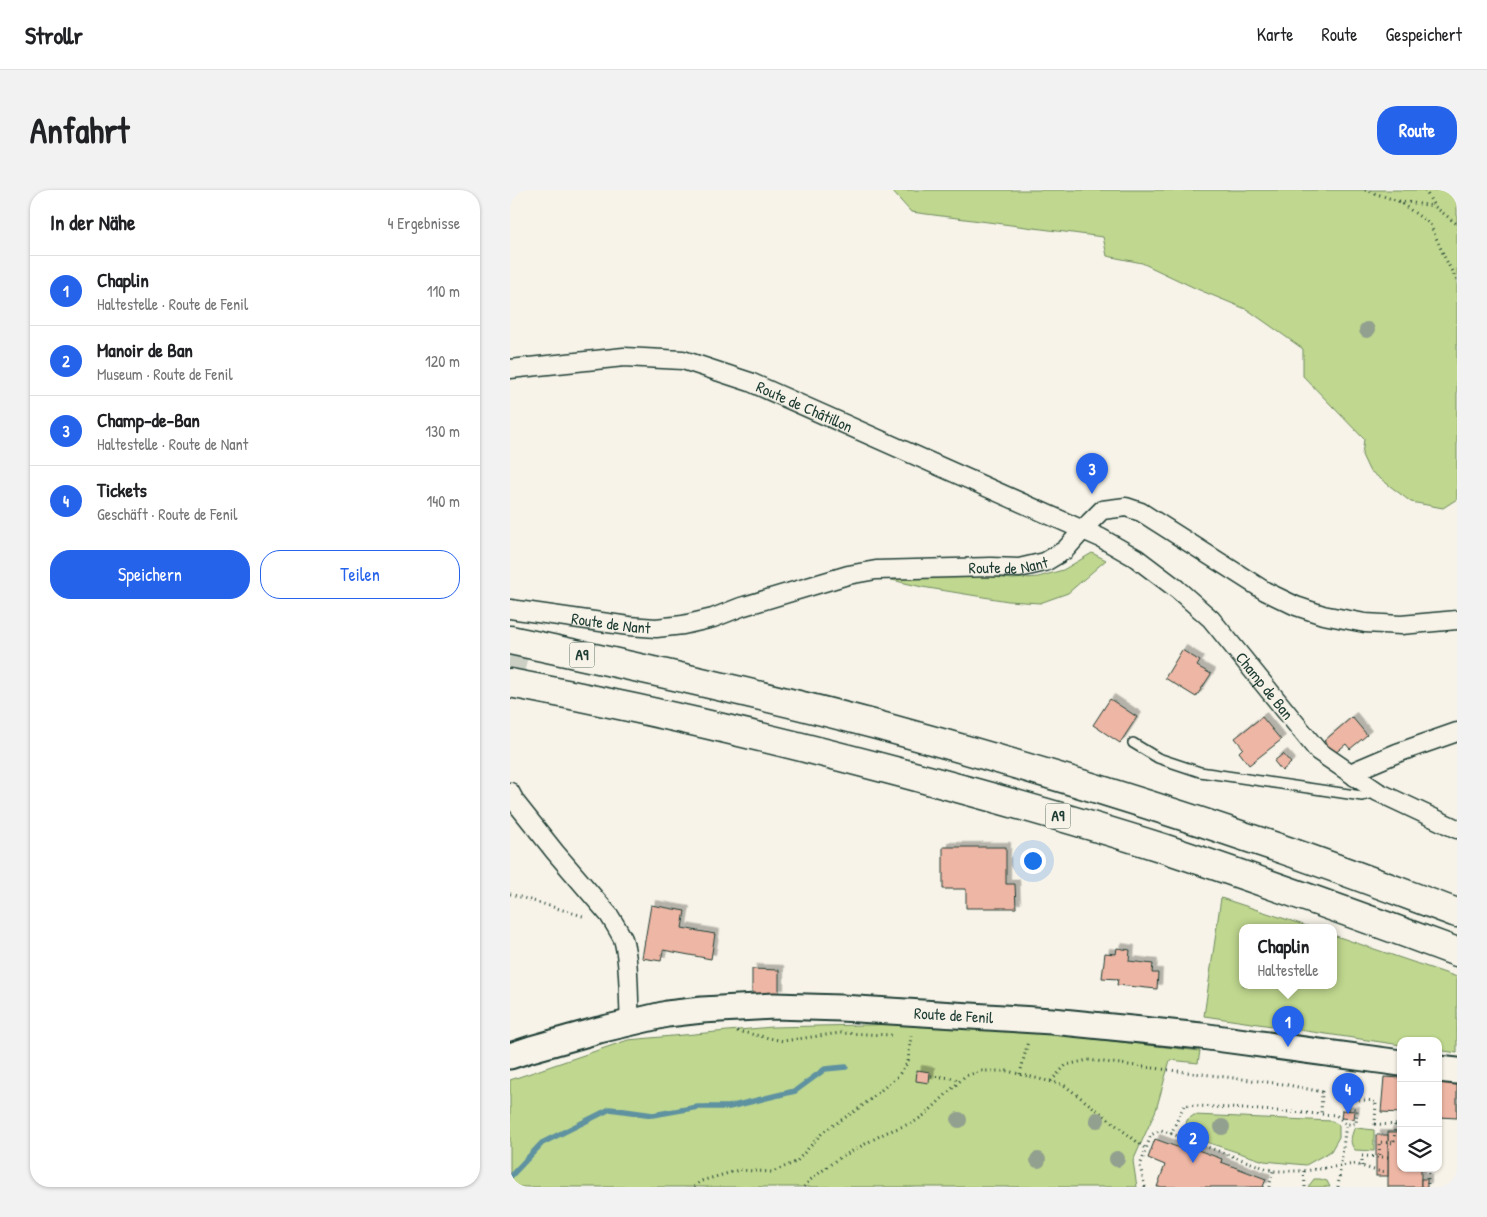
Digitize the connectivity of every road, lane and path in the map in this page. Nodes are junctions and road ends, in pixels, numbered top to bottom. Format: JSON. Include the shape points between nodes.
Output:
{"nodes":[{"id":1,"x":1365,"y":190,"type":"edge"},
{"id":2,"x":1425,"y":190,"type":"edge"},
{"id":3,"x":1398,"y":201,"type":"junction"},
{"id":4,"x":1434,"y":206,"type":"junction"},
{"id":5,"x":1457,"y":224,"type":"edge"},
{"id":6,"x":1457,"y":281,"type":"edge"},
{"id":7,"x":510,"y":370,"type":"edge"},
{"id":8,"x":1082,"y":530,"type":"junction"},
{"id":9,"x":510,"y":609,"type":"edge"},
{"id":10,"x":1457,"y":620,"type":"edge"},
{"id":11,"x":521,"y":626,"type":"edge"},
{"id":12,"x":510,"y":683,"type":"edge"},
{"id":13,"x":1457,"y":732,"type":"edge"},
{"id":14,"x":1133,"y":743,"type":"dead end"},
{"id":15,"x":1355,"y":777,"type":"junction"},
{"id":16,"x":510,"y":792,"type":"edge"},
{"id":17,"x":1378,"y":792,"type":"junction"},
{"id":18,"x":1457,"y":829,"type":"edge"},
{"id":19,"x":510,"y":894,"type":"edge"},
{"id":20,"x":1457,"y":913,"type":"edge"},
{"id":21,"x":589,"y":917,"type":"dead end"},
{"id":22,"x":1457,"y":952,"type":"edge"},
{"id":23,"x":630,"y":1022,"type":"junction"},
{"id":24,"x":730,"y":1029,"type":"dead end"},
{"id":25,"x":894,"y":1035,"type":"dead end"},
{"id":26,"x":903,"y":1035,"type":"dead end"},
{"id":27,"x":1019,"y":1040,"type":"dead end"},
{"id":28,"x":510,"y":1056,"type":"edge"},
{"id":29,"x":1397,"y":1062,"type":"edge"},
{"id":30,"x":1442,"y":1069,"type":"edge"},
{"id":31,"x":1457,"y":1071,"type":"edge"},
{"id":32,"x":1020,"y":1074,"type":"junction"},
{"id":33,"x":931,"y":1076,"type":"dead end"},
{"id":34,"x":960,"y":1081,"type":"junction"},
{"id":35,"x":1050,"y":1081,"type":"junction"},
{"id":36,"x":1321,"y":1114,"type":"junction"},
{"id":37,"x":1346,"y":1124,"type":"junction"},
{"id":38,"x":1394,"y":1124,"type":"junction"},
{"id":39,"x":1397,"y":1124,"type":"edge"},
{"id":40,"x":1172,"y":1134,"type":"junction"},
{"id":41,"x":1146,"y":1149,"type":"junction"},
{"id":42,"x":1380,"y":1157,"type":"junction"},
{"id":43,"x":1388,"y":1157,"type":"dead end"},
{"id":44,"x":1341,"y":1166,"type":"junction"},
{"id":45,"x":1362,"y":1166,"type":"junction"},
{"id":46,"x":1273,"y":1171,"type":"junction"},
{"id":47,"x":1304,"y":1171,"type":"junction"},
{"id":48,"x":1388,"y":1172,"type":"dead end"},
{"id":49,"x":1428,"y":1172,"type":"edge"},
{"id":50,"x":694,"y":1187,"type":"edge"},
{"id":51,"x":804,"y":1187,"type":"edge"},
{"id":52,"x":1145,"y":1187,"type":"edge"},
{"id":53,"x":1269,"y":1187,"type":"edge"},
{"id":54,"x":1305,"y":1187,"type":"edge"},
{"id":55,"x":1338,"y":1187,"type":"edge"},
{"id":56,"x":1428,"y":1187,"type":"edge"}],
"edges":[{"from":1,"to":3,"type":"path"},
{"from":2,"to":4,"type":"path"},
{"from":3,"to":4,"type":"path"},
{"from":3,"to":6,"type":"path","via":[[1430,224]]},
{"from":4,"to":5,"type":"path"},
{"from":7,"to":8,"type":"street","name":"Route de Châtillon","via":[[624,357],[683,360],[750,382]]},
{"from":8,"to":10,"type":"street","name":"Route de Nant","via":[[1102,510],[1126,507],[1141,512],[1265,591],[1296,606],[1365,623],[1401,625]]},
{"from":8,"to":11,"type":"street","name":"Route de Nant","via":[[1070,546],[1056,556],[1019,568],[876,570],[848,575],[683,625],[656,628]]},
{"from":8,"to":15,"type":"street","name":"Champ de Ban","via":[[1136,558],[1177,588],[1211,620],[1318,751]]},
{"from":9,"to":11,"type":"street","name":"Route de Nant"},
{"from":11,"to":20,"type":"highway","number":"A9","via":[[655,671],[878,725],[1148,805],[1262,842]]},
{"from":12,"to":22,"type":"highway","number":"A9","via":[[758,736],[976,792],[1170,851]]},
{"from":13,"to":15,"type":"street","via":[[1357,770]]},
{"from":14,"to":17,"type":"lane","via":[[1158,758],[1200,772],[1362,796]]},
{"from":15,"to":17,"type":"street","name":"Champ de Ban"},
{"from":16,"to":23,"type":"street","via":[[617,926],[626,953]]},
{"from":17,"to":18,"type":"street","name":"Champ de Ban"},
{"from":19,"to":21,"type":"path"},
{"from":23,"to":28,"type":"street","name":"Route de Fenil"},
{"from":23,"to":29,"type":"street","name":"Route de Fenil","via":[[702,1010],[774,1006],[841,1008],[1052,1021],[1201,1036]]},
{"from":24,"to":25,"type":"path","via":[[783,1041],[840,1033]]},
{"from":26,"to":50,"type":"path","via":[[911,1035],[908,1062],[898,1076],[861,1107],[823,1132],[796,1162],[772,1172],[739,1170],[701,1181]]},
{"from":27,"to":32,"type":"path","via":[[1028,1041]]},
{"from":30,"to":31,"type":"street"},
{"from":32,"to":34,"type":"path","via":[[981,1071]]},
{"from":32,"to":35,"type":"path"},
{"from":33,"to":34,"type":"path"},
{"from":34,"to":51,"type":"path","via":[[926,1114],[836,1160]]},
{"from":35,"to":36,"type":"path","via":[[1066,1065],[1088,1060],[1283,1084],[1322,1092]]},
{"from":35,"to":41,"type":"path","via":[[1064,1084]]},
{"from":36,"to":37,"type":"path","via":[[1336,1115]]},
{"from":36,"to":40,"type":"path","via":[[1184,1105]]},
{"from":37,"to":38,"type":"path","via":[[1356,1124],[1357,1109],[1348,1108],[1349,1099],[1376,1101],[1375,1124]]},
{"from":37,"to":44,"type":"path"},
{"from":38,"to":39,"type":"path"},
{"from":38,"to":42,"type":"path","via":[[1394,1142],[1379,1142]]},
{"from":40,"to":41,"type":"path","via":[[1161,1130],[1151,1135]]},
{"from":40,"to":46,"type":"path"},
{"from":41,"to":52,"type":"path","via":[[1140,1166]]},
{"from":42,"to":43,"type":"path"},
{"from":42,"to":45,"type":"path","via":[[1362,1156]]},
{"from":44,"to":45,"type":"path"},
{"from":44,"to":47,"type":"path"},
{"from":44,"to":55,"type":"path"},
{"from":45,"to":48,"type":"path"},
{"from":46,"to":47,"type":"path"},
{"from":46,"to":53,"type":"path"},
{"from":47,"to":54,"type":"path"},
{"from":49,"to":56,"type":"path"}]}
